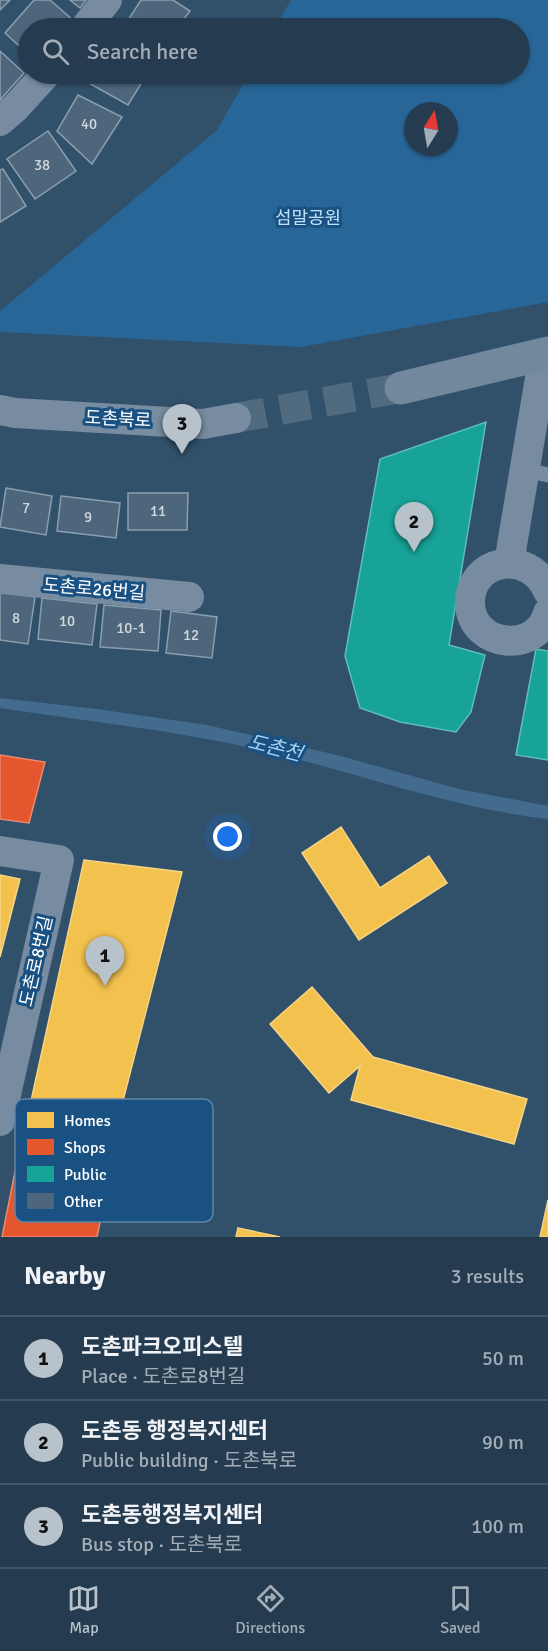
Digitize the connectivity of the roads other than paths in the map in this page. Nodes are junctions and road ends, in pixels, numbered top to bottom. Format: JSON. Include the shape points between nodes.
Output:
{"nodes":[{"id":1,"x":107,"y":0,"type":"edge"},
{"id":2,"x":93,"y":18,"type":"edge"},
{"id":3,"x":37,"y":84,"type":"edge"},
{"id":4,"x":0,"y":121,"type":"edge"},
{"id":5,"x":546,"y":353,"type":"edge"},
{"id":6,"x":401,"y":388,"type":"tunnel mouth"},
{"id":7,"x":0,"y":410,"type":"edge"},
{"id":8,"x":236,"y":418,"type":"tunnel mouth"},
{"id":9,"x":536,"y":473,"type":"edge"},
{"id":10,"x":509,"y":563,"type":"junction"},
{"id":11,"x":0,"y":579,"type":"edge"},
{"id":12,"x":546,"y":581,"type":"edge"},
{"id":13,"x":189,"y":597,"type":"dead end"},
{"id":14,"x":548,"y":613,"type":"edge"},
{"id":15,"x":0,"y":850,"type":"edge"},
{"id":16,"x":0,"y":1121,"type":"edge"}],
"edges":[{"from":1,"to":2,"type":"street"},
{"from":3,"to":4,"type":"street"},
{"from":5,"to":6,"type":"street"},
{"from":5,"to":9,"type":"street"},
{"from":7,"to":8,"type":"street","name":"도촌북로","via":[[203,424]]},
{"from":9,"to":10,"type":"street"},
{"from":10,"to":12,"type":"street","via":[[522,565]]},
{"from":10,"to":14,"type":"street","via":[[485,572],[474,587],[470,606],[481,629],[497,639],[516,642],[539,630]]},
{"from":11,"to":13,"type":"street","name":"도촌로26번길"},
{"from":15,"to":16,"type":"street","name":"도촌로8번길","via":[[59,860]]}]}
